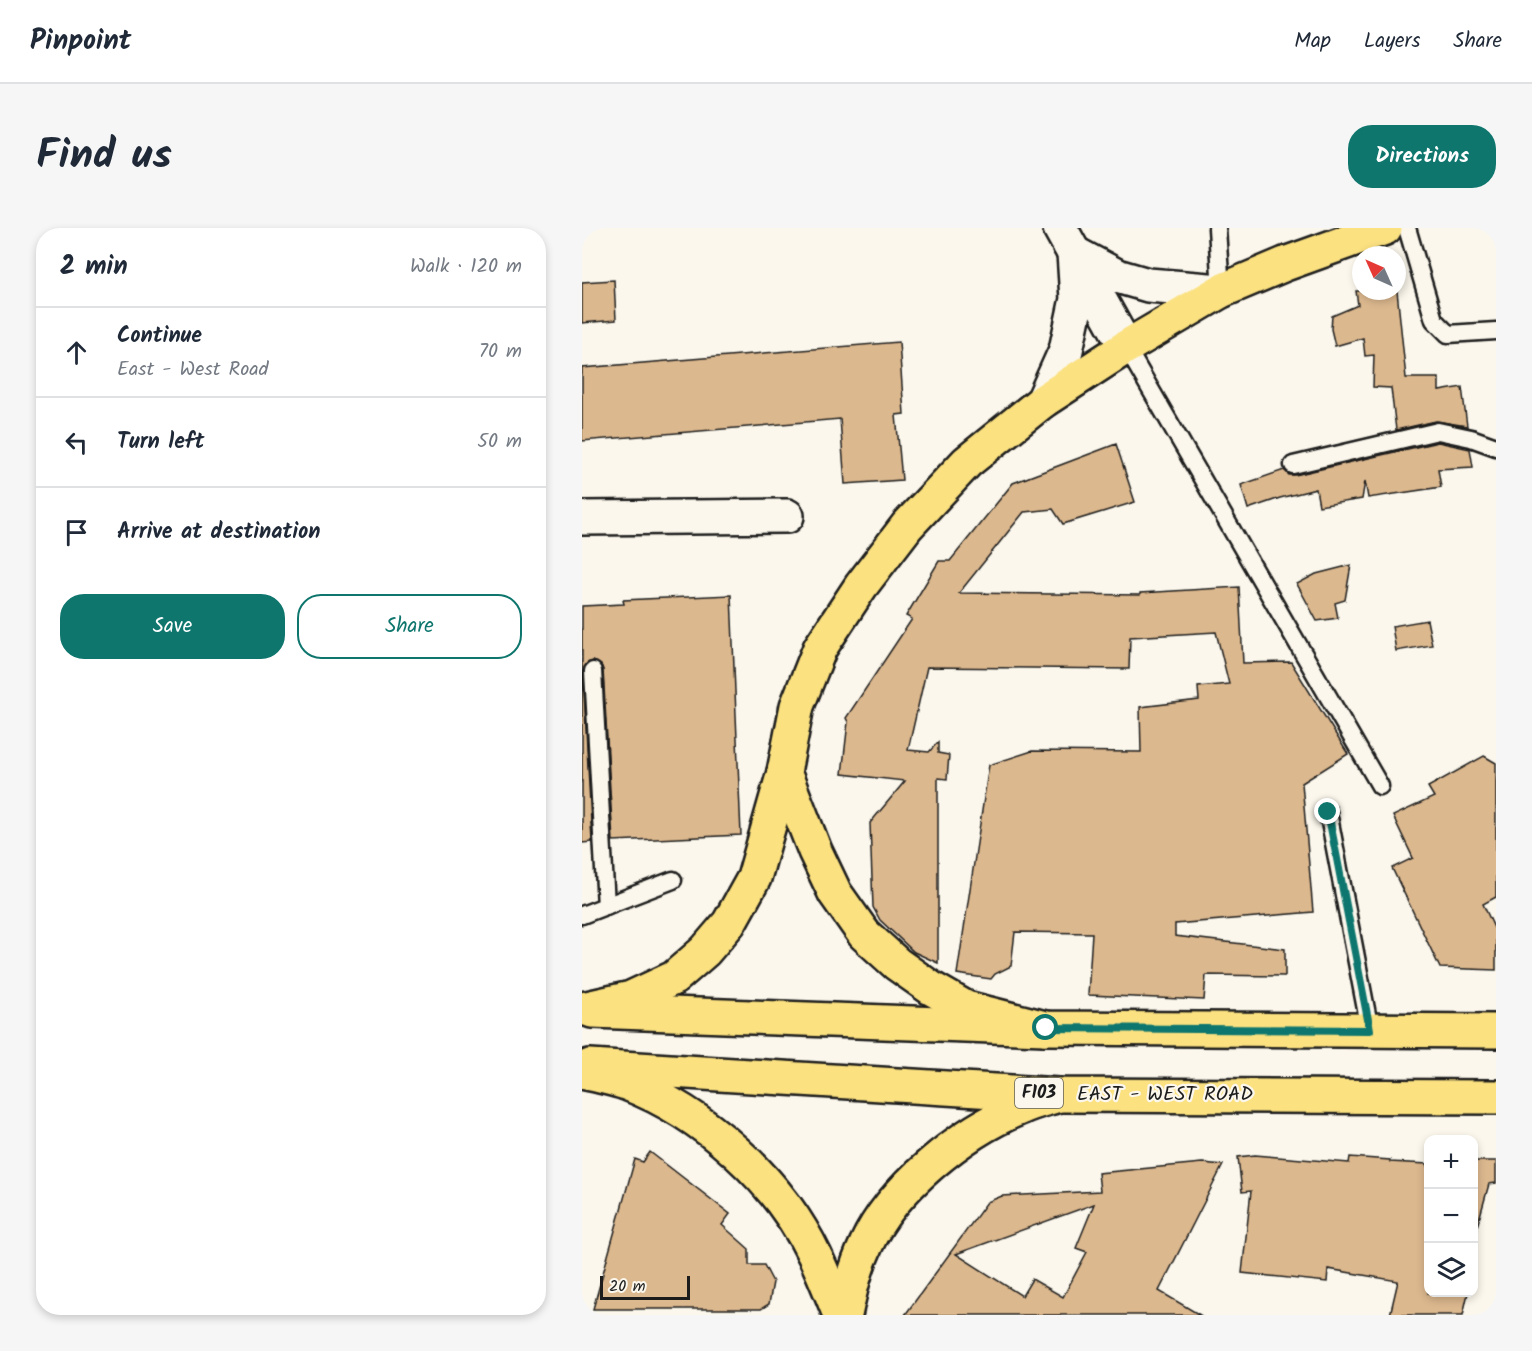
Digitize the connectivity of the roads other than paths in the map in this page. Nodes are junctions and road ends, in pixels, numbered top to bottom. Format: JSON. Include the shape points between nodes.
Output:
{"nodes":[{"id":1,"x":1216,"y":228,"type":"edge"},
{"id":2,"x":1387,"y":228,"type":"edge"},
{"id":3,"x":1067,"y":240,"type":"edge"},
{"id":4,"x":1221,"y":291,"type":"junction"},
{"id":5,"x":1496,"y":332,"type":"edge"},
{"id":6,"x":1126,"y":347,"type":"junction"},
{"id":7,"x":1042,"y":400,"type":"junction"},
{"id":8,"x":1496,"y":447,"type":"edge"},
{"id":9,"x":1293,"y":465,"type":"dead end"},
{"id":10,"x":787,"y":516,"type":"dead end"},
{"id":11,"x":582,"y":518,"type":"edge"},
{"id":12,"x":593,"y":671,"type":"dead end"},
{"id":13,"x":784,"y":772,"type":"junction"},
{"id":14,"x":1380,"y":786,"type":"dead end"},
{"id":15,"x":1328,"y":812,"type":"dead end"},
{"id":16,"x":673,"y":880,"type":"dead end"},
{"id":17,"x":606,"y":906,"type":"junction"},
{"id":18,"x":582,"y":915,"type":"edge"},
{"id":19,"x":582,"y":1010,"type":"edge"},
{"id":20,"x":1046,"y":1028,"type":"junction"},
{"id":21,"x":1370,"y":1030,"type":"junction"},
{"id":22,"x":1496,"y":1031,"type":"edge"},
{"id":23,"x":582,"y":1066,"type":"edge"},
{"id":24,"x":582,"y":1072,"type":"edge"},
{"id":25,"x":1059,"y":1095,"type":"junction"},
{"id":26,"x":1496,"y":1097,"type":"edge"},
{"id":27,"x":840,"y":1315,"type":"edge"},
{"id":28,"x":845,"y":1315,"type":"edge"}],
"edges":[{"from":1,"to":4,"type":"lane"},
{"from":2,"to":4,"type":"main road"},
{"from":2,"to":5,"type":"lane","via":[[1434,320],[1448,334]]},
{"from":3,"to":4,"type":"street","via":[[1117,276],[1148,285]]},
{"from":3,"to":6,"type":"street"},
{"from":3,"to":7,"type":"street","via":[[1077,299],[1066,350]]},
{"from":4,"to":6,"type":"main road"},
{"from":6,"to":7,"type":"main road"},
{"from":6,"to":14,"type":"lane"},
{"from":7,"to":13,"type":"main road","via":[[967,462],[907,526],[861,586],[820,648],[797,706]]},
{"from":8,"to":9,"type":"lane","via":[[1438,431]]},
{"from":10,"to":11,"type":"street"},
{"from":12,"to":17,"type":"lane"},
{"from":13,"to":19,"type":"main road","via":[[754,878],[729,923],[674,978],[631,998]]},
{"from":13,"to":20,"type":"main road","via":[[835,893],[864,934],[905,970],[966,1008]]},
{"from":15,"to":21,"type":"lane"},
{"from":16,"to":17,"type":"lane"},
{"from":17,"to":18,"type":"lane"},
{"from":19,"to":20,"type":"main road"},
{"from":20,"to":21,"type":"main road"},
{"from":21,"to":22,"type":"main road"},
{"from":23,"to":25,"type":"main road","name":"EAST - WEST ROAD","number":"F103"},
{"from":24,"to":27,"type":"main road","via":[[625,1083],[667,1102],[738,1153],[796,1223],[815,1255]]},
{"from":25,"to":26,"type":"main road","name":"EAST - WEST ROAD","number":"F103"},
{"from":25,"to":28,"type":"main road","via":[[986,1125],[916,1177],[866,1243]]}]}
